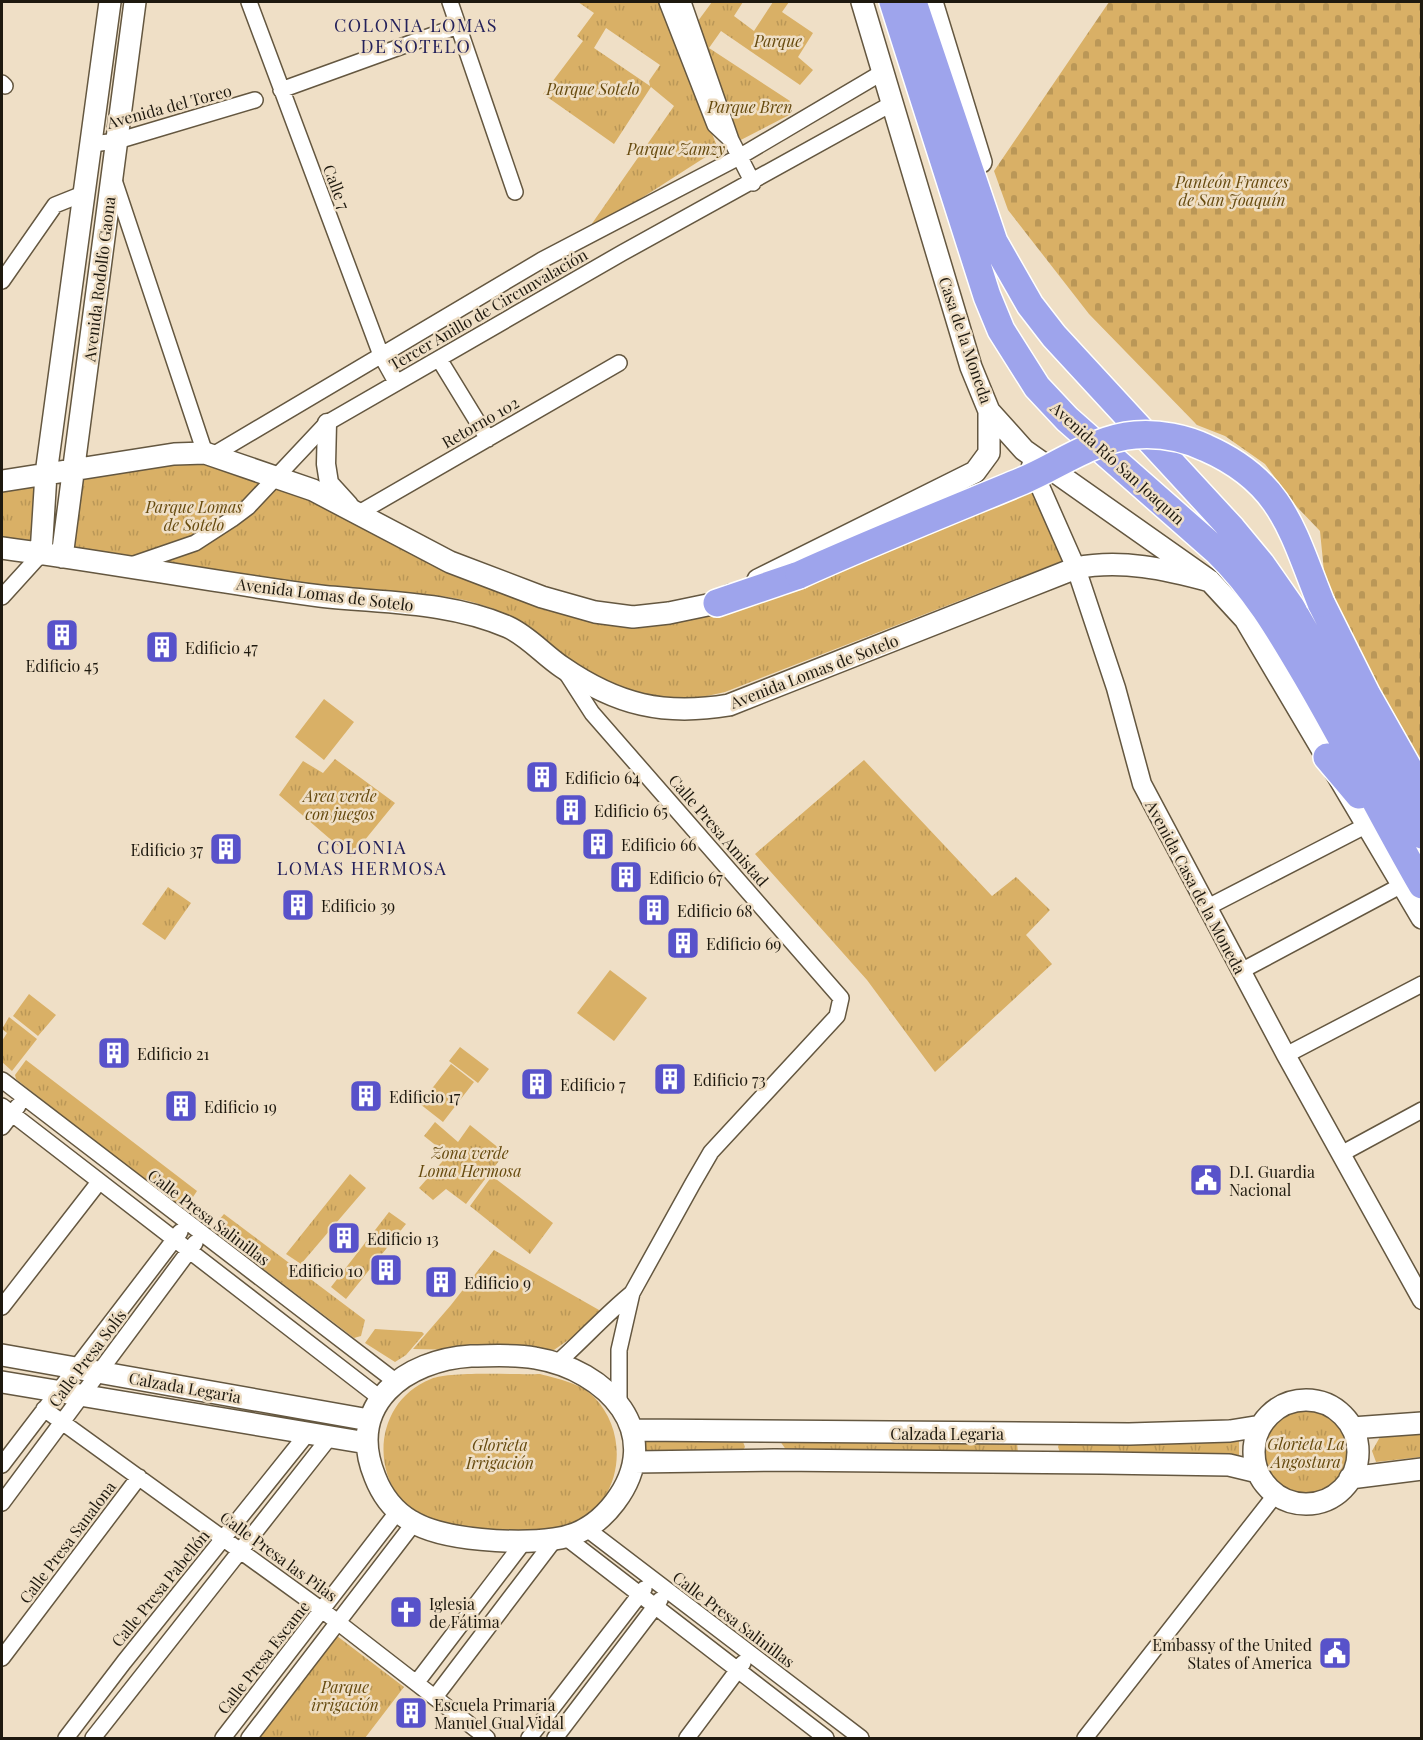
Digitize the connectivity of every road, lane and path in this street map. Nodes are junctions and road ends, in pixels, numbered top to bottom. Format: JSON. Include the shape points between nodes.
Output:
{"nodes":[{"id":1,"x":110,"y":2,"type":"edge"},
{"id":2,"x":135,"y":2,"type":"edge"},
{"id":3,"x":249,"y":2,"type":"edge"},
{"id":4,"x":450,"y":2,"type":"edge"},
{"id":5,"x":667,"y":2,"type":"edge"},
{"id":6,"x":683,"y":2,"type":"edge"},
{"id":7,"x":862,"y":2,"type":"edge"},
{"id":8,"x":893,"y":2,"type":"edge"},
{"id":9,"x":913,"y":2,"type":"edge"},
{"id":10,"x":932,"y":2,"type":"edge"},
{"id":11,"x":458,"y":26,"type":"junction"},
{"id":12,"x":883,"y":72,"type":"junction"},
{"id":13,"x":281,"y":90,"type":"junction"},
{"id":14,"x":255,"y":100,"type":"dead end"},
{"id":15,"x":893,"y":103,"type":"junction"},
{"id":16,"x":731,"y":140,"type":"junction"},
{"id":17,"x":117,"y":141,"type":"junction"},
{"id":18,"x":92,"y":144,"type":"junction"},
{"id":19,"x":739,"y":157,"type":"junction"},
{"id":20,"x":112,"y":176,"type":"junction"},
{"id":21,"x":753,"y":183,"type":"junction"},
{"id":22,"x":515,"y":192,"type":"dead end"},
{"id":23,"x":85,"y":193,"type":"junction"},
{"id":24,"x":2,"y":281,"type":"edge"},
{"id":25,"x":1030,"y":304,"type":"junction"},
{"id":26,"x":381,"y":355,"type":"junction"},
{"id":27,"x":439,"y":359,"type":"junction"},
{"id":28,"x":619,"y":363,"type":"dead end"},
{"id":29,"x":396,"y":382,"type":"junction"},
{"id":30,"x":989,"y":411,"type":"junction"},
{"id":31,"x":327,"y":423,"type":"junction"},
{"id":32,"x":488,"y":439,"type":"junction"},
{"id":33,"x":1024,"y":450,"type":"junction"},
{"id":34,"x":209,"y":454,"type":"junction"},
{"id":35,"x":75,"y":470,"type":"junction"},
{"id":36,"x":46,"y":474,"type":"junction"},
{"id":37,"x":276,"y":475,"type":"junction"},
{"id":38,"x":2,"y":481,"type":"edge"},
{"id":39,"x":357,"y":512,"type":"junction"},
{"id":40,"x":2,"y":548,"type":"edge"},
{"id":41,"x":52,"y":555,"type":"junction"},
{"id":42,"x":121,"y":568,"type":"junction"},
{"id":43,"x":1076,"y":568,"type":"junction"},
{"id":44,"x":1210,"y":582,"type":"junction"},
{"id":45,"x":2,"y":597,"type":"edge"},
{"id":46,"x":717,"y":603,"type":"junction"},
{"id":47,"x":563,"y":668,"type":"junction"},
{"id":48,"x":1327,"y":757,"type":"junction"},
{"id":49,"x":1422,"y":792,"type":"edge"},
{"id":50,"x":1367,"y":825,"type":"junction"},
{"id":51,"x":1409,"y":838,"type":"edge"},
{"id":52,"x":1412,"y":885,"type":"edge"},
{"id":53,"x":1206,"y":908,"type":"junction"},
{"id":54,"x":1422,"y":918,"type":"edge"},
{"id":55,"x":1241,"y":970,"type":"junction"},
{"id":56,"x":1422,"y":984,"type":"edge"},
{"id":57,"x":1286,"y":1055,"type":"junction"},
{"id":58,"x":2,"y":1080,"type":"edge"},
{"id":59,"x":24,"y":1097,"type":"junction"},
{"id":60,"x":7,"y":1110,"type":"edge"},
{"id":61,"x":1422,"y":1110,"type":"edge"},
{"id":62,"x":2,"y":1127,"type":"edge"},
{"id":63,"x":1341,"y":1154,"type":"junction"},
{"id":64,"x":99,"y":1182,"type":"junction"},
{"id":65,"x":186,"y":1223,"type":"junction"},
{"id":66,"x":201,"y":1234,"type":"junction"},
{"id":67,"x":175,"y":1240,"type":"junction"},
{"id":68,"x":189,"y":1251,"type":"junction"},
{"id":69,"x":632,"y":1293,"type":"junction"},
{"id":70,"x":1422,"y":1300,"type":"edge"},
{"id":71,"x":2,"y":1307,"type":"edge"},
{"id":72,"x":2,"y":1355,"type":"edge"},
{"id":73,"x":556,"y":1364,"type":"junction"},
{"id":74,"x":76,"y":1367,"type":"junction"},
{"id":75,"x":100,"y":1372,"type":"junction"},
{"id":76,"x":395,"y":1381,"type":"junction"},
{"id":77,"x":2,"y":1382,"type":"edge"},
{"id":78,"x":58,"y":1391,"type":"junction"},
{"id":79,"x":83,"y":1395,"type":"junction"},
{"id":80,"x":380,"y":1398,"type":"junction"},
{"id":81,"x":619,"y":1403,"type":"junction"},
{"id":82,"x":44,"y":1409,"type":"junction"},
{"id":83,"x":369,"y":1420,"type":"junction"},
{"id":84,"x":63,"y":1422,"type":"junction"},
{"id":85,"x":1422,"y":1423,"type":"edge"},
{"id":86,"x":1261,"y":1426,"type":"junction"},
{"id":87,"x":1352,"y":1428,"type":"junction"},
{"id":88,"x":633,"y":1430,"type":"junction"},
{"id":89,"x":770,"y":1432,"type":"junction"},
{"id":90,"x":1041,"y":1433,"type":"junction"},
{"id":91,"x":307,"y":1434,"type":"junction"},
{"id":92,"x":329,"y":1438,"type":"junction"},
{"id":93,"x":367,"y":1443,"type":"junction"},
{"id":94,"x":774,"y":1460,"type":"junction"},
{"id":95,"x":634,"y":1462,"type":"junction"},
{"id":96,"x":1039,"y":1464,"type":"junction"},
{"id":97,"x":2,"y":1465,"type":"edge"},
{"id":98,"x":1422,"y":1469,"type":"edge"},
{"id":99,"x":1258,"y":1472,"type":"junction"},
{"id":100,"x":139,"y":1477,"type":"junction"},
{"id":101,"x":1350,"y":1478,"type":"junction"},
{"id":102,"x":1276,"y":1494,"type":"junction"},
{"id":103,"x":2,"y":1503,"type":"edge"},
{"id":104,"x":406,"y":1517,"type":"junction"},
{"id":105,"x":587,"y":1528,"type":"junction"},
{"id":106,"x":224,"y":1538,"type":"junction"},
{"id":107,"x":559,"y":1538,"type":"junction"},
{"id":108,"x":526,"y":1539,"type":"junction"},
{"id":109,"x":240,"y":1550,"type":"junction"},
{"id":110,"x":652,"y":1579,"type":"junction"},
{"id":111,"x":667,"y":1592,"type":"junction"},
{"id":112,"x":638,"y":1596,"type":"junction"},
{"id":113,"x":654,"y":1608,"type":"junction"},
{"id":114,"x":322,"y":1610,"type":"junction"},
{"id":115,"x":337,"y":1622,"type":"junction"},
{"id":116,"x":750,"y":1654,"type":"junction"},
{"id":117,"x":2,"y":1658,"type":"edge"},
{"id":118,"x":738,"y":1671,"type":"junction"},
{"id":119,"x":417,"y":1682,"type":"junction"},
{"id":120,"x":435,"y":1697,"type":"junction"},
{"id":121,"x":825,"y":1710,"type":"junction"},
{"id":122,"x":839,"y":1722,"type":"junction"},
{"id":123,"x":808,"y":1733,"type":"edge"},
{"id":124,"x":66,"y":1738,"type":"edge"},
{"id":125,"x":93,"y":1738,"type":"edge"},
{"id":126,"x":223,"y":1738,"type":"edge"},
{"id":127,"x":249,"y":1738,"type":"edge"},
{"id":128,"x":487,"y":1738,"type":"edge"},
{"id":129,"x":529,"y":1738,"type":"edge"},
{"id":130,"x":555,"y":1738,"type":"edge"},
{"id":131,"x":687,"y":1738,"type":"edge"},
{"id":132,"x":826,"y":1738,"type":"edge"},
{"id":133,"x":861,"y":1738,"type":"edge"},
{"id":134,"x":1085,"y":1738,"type":"edge"}],
"edges":[{"from":1,"to":18,"type":"main road","name":"Avenida Rodolfo Gaona"},
{"from":2,"to":17,"type":"main road","name":"Avenida Rodolfo Gaona"},
{"from":3,"to":13,"type":"street","name":"Calle 7"},
{"from":4,"to":11,"type":"street"},
{"from":5,"to":16,"type":"street","via":[[715,125]]},
{"from":6,"to":16,"type":"street"},
{"from":7,"to":12,"type":"main road","name":"Casa de la Moneda"},
{"from":8,"to":51,"type":"highway","name":"Avenida Río San Joaquín","via":[[987,296],[1018,361],[1067,420],[1217,551],[1246,582]]},
{"from":9,"to":25,"type":"highway","name":"Avenida Río San Joaquín","via":[[994,242]]},
{"from":10,"to":25,"type":"main road","via":[[975,146]]},
{"from":11,"to":13,"type":"street"},
{"from":11,"to":22,"type":"street"},
{"from":12,"to":15,"type":"main road","name":"Casa de la Moneda"},
{"from":12,"to":19,"type":"street","name":"Tercer Anillo de Circunvalación"},
{"from":13,"to":26,"type":"street","name":"Calle 7"},
{"from":14,"to":17,"type":"street","name":"Avenida del Toreo"},
{"from":15,"to":21,"type":"street","name":"Tercer Anillo de Circunvalación"},
{"from":15,"to":30,"type":"main road","name":"Casa de la Moneda","via":[[971,367]]},
{"from":16,"to":19,"type":"street"},
{"from":17,"to":18,"type":"street","name":"Avenida del Toreo"},
{"from":17,"to":20,"type":"main road","name":"Avenida Rodolfo Gaona"},
{"from":18,"to":23,"type":"main road","name":"Avenida Rodolfo Gaona"},
{"from":19,"to":21,"type":"street"},
{"from":19,"to":26,"type":"street","name":"Tercer Anillo de Circunvalación","via":[[542,260]]},
{"from":20,"to":34,"type":"street"},
{"from":20,"to":35,"type":"main road","name":"Avenida Rodolfo Gaona"},
{"from":21,"to":27,"type":"street","name":"Tercer Anillo de Circunvalación"},
{"from":23,"to":24,"type":"street","via":[[55,205]]},
{"from":23,"to":36,"type":"main road","name":"Avenida Rodolfo Gaona"},
{"from":25,"to":51,"type":"highway","name":"Avenida Río San Joaquín","via":[[1084,370],[1261,564],[1291,607]]},
{"from":26,"to":29,"type":"street","name":"Calle 7"},
{"from":26,"to":34,"type":"street","name":"Tercer Anillo de Circunvalación"},
{"from":27,"to":29,"type":"street","name":"Tercer Anillo de Circunvalación"},
{"from":27,"to":32,"type":"street"},
{"from":28,"to":32,"type":"street","name":"Retorno 102"},
{"from":29,"to":31,"type":"street","name":"Tercer Anillo de Circunvalación"},
{"from":30,"to":33,"type":"main road","name":"Casa de la Moneda"},
{"from":30,"to":46,"type":"main road","via":[[989,453],[975,472],[781,567]]},
{"from":31,"to":37,"type":"street","name":"Tercer Anillo de Circunvalación"},
{"from":31,"to":39,"type":"street","via":[[329,483]]},
{"from":32,"to":39,"type":"street","name":"Retorno 102"},
{"from":33,"to":43,"type":"street","name":"Avenida Casa de la Moneda"},
{"from":33,"to":44,"type":"main road","name":"Casa de la Moneda"},
{"from":34,"to":35,"type":"main road","via":[[174,454]]},
{"from":34,"to":37,"type":"main road"},
{"from":35,"to":36,"type":"main road"},
{"from":35,"to":41,"type":"main road","name":"Avenida Rodolfo Gaona"},
{"from":36,"to":38,"type":"main road"},
{"from":36,"to":41,"type":"main road","name":"Avenida Rodolfo Gaona"},
{"from":37,"to":39,"type":"main road"},
{"from":37,"to":42,"type":"street","name":"Tercer Anillo de Circunvalación","via":[[248,507],[195,543]]},
{"from":39,"to":46,"type":"main road","via":[[450,562],[542,597],[595,612],[633,617]]},
{"from":40,"to":41,"type":"main road","name":"Avenida Lomas de Sotelo"},
{"from":41,"to":42,"type":"main road","name":"Avenida Lomas de Sotelo"},
{"from":41,"to":45,"type":"street"},
{"from":42,"to":47,"type":"main road","name":"Avenida Lomas de Sotelo","via":[[320,596],[415,604],[465,614],[508,627]]},
{"from":43,"to":44,"type":"main road","name":"Avenida Lomas de Sotelo","via":[[1119,564],[1169,570]]},
{"from":43,"to":47,"type":"main road","name":"Avenida Lomas de Sotelo","via":[[729,705],[676,710],[640,706],[616,698]]},
{"from":43,"to":53,"type":"street","name":"Avenida Casa de la Moneda","via":[[1116,688],[1142,784]]},
{"from":44,"to":48,"type":"main road","name":"Avenida Río San Joaquín","via":[[1245,619]]},
{"from":46,"to":49,"type":"highway","bridge":true,"via":[[799,575],[1106,442],[1135,435],[1168,436],[1221,455],[1253,474],[1273,496],[1367,695]]},
{"from":47,"to":69,"type":"street","name":"Calle Presa Amistad","via":[[592,713],[841,998],[837,1016],[711,1152]]},
{"from":48,"to":50,"type":"main road","name":"Avenida Río San Joaquín"},
{"from":48,"to":51,"type":"highway"},
{"from":50,"to":52,"type":"main road","name":"Avenida Río San Joaquín"},
{"from":50,"to":53,"type":"street"},
{"from":51,"to":52,"type":"highway","name":"Avenida Río San Joaquín"},
{"from":52,"to":54,"type":"main road","name":"Avenida Río San Joaquín"},
{"from":52,"to":55,"type":"street"},
{"from":53,"to":55,"type":"street","name":"Avenida Casa de la Moneda"},
{"from":55,"to":57,"type":"street","name":"Avenida Casa de la Moneda"},
{"from":56,"to":57,"type":"street"},
{"from":57,"to":63,"type":"street","name":"Avenida Casa de la Moneda"},
{"from":58,"to":59,"type":"street","name":"Calle Presa Salinillas"},
{"from":59,"to":60,"type":"street"},
{"from":59,"to":65,"type":"street","name":"Calle Presa Salinillas"},
{"from":60,"to":62,"type":"street"},
{"from":60,"to":64,"type":"street"},
{"from":61,"to":63,"type":"street"},
{"from":63,"to":70,"type":"street","name":"Avenida Casa de la Moneda"},
{"from":64,"to":67,"type":"street"},
{"from":64,"to":71,"type":"street"},
{"from":65,"to":66,"type":"street","name":"Calle Presa Salinillas"},
{"from":65,"to":67,"type":"street","name":"Calle Presa Solís"},
{"from":66,"to":68,"type":"street","name":"Calle Presa Solís"},
{"from":66,"to":76,"type":"street","name":"Calle Presa Salinillas"},
{"from":67,"to":68,"type":"street"},
{"from":67,"to":74,"type":"street","name":"Calle Presa Solís"},
{"from":68,"to":75,"type":"street","name":"Calle Presa Solís"},
{"from":68,"to":80,"type":"street"},
{"from":69,"to":73,"type":"street"},
{"from":69,"to":81,"type":"street","via":[[619,1350]]},
{"from":72,"to":74,"type":"main road","name":"Calzada Legaria"},
{"from":73,"to":76,"type":"main road","via":[[512,1356],[456,1357],[421,1366]]},
{"from":73,"to":81,"type":"main road","via":[[588,1377]]},
{"from":74,"to":75,"type":"main road","name":"Calzada Legaria"},
{"from":74,"to":78,"type":"street","name":"Calle Presa Solís"},
{"from":75,"to":79,"type":"street","name":"Calle Presa Solís"},
{"from":75,"to":83,"type":"main road","name":"Calzada Legaria"},
{"from":76,"to":80,"type":"main road"},
{"from":77,"to":78,"type":"main road","name":"Calzada Legaria"},
{"from":78,"to":79,"type":"main road","name":"Calzada Legaria"},
{"from":78,"to":82,"type":"street","name":"Calle Presa Solís"},
{"from":79,"to":84,"type":"street","name":"Calle Presa Solís"},
{"from":79,"to":91,"type":"main road","name":"Calzada Legaria"},
{"from":80,"to":83,"type":"main road"},
{"from":81,"to":88,"type":"main road"},
{"from":82,"to":84,"type":"street","name":"Calle Presa las Pilas"},
{"from":82,"to":97,"type":"street","name":"Calle Presa Solís"},
{"from":83,"to":93,"type":"main road"},
{"from":84,"to":100,"type":"street","name":"Calle Presa las Pilas"},
{"from":84,"to":103,"type":"street","name":"Calle Presa Solís"},
{"from":85,"to":87,"type":"main road"},
{"from":86,"to":87,"type":"main road","via":[[1278,1408],[1307,1400],[1331,1407]]},
{"from":86,"to":90,"type":"main road","name":"Calzada Legaria","via":[[1185,1433]]},
{"from":86,"to":99,"type":"main road","via":[[1254,1448]]},
{"from":87,"to":101,"type":"main road","via":[[1358,1451]]},
{"from":88,"to":89,"type":"main road","name":"Calzada Legaria"},
{"from":88,"to":95,"type":"main road"},
{"from":89,"to":90,"type":"main road","name":"Calzada Legaria"},
{"from":89,"to":94,"type":"main road"},
{"from":90,"to":96,"type":"main road"},
{"from":91,"to":92,"type":"main road","name":"Calzada Legaria"},
{"from":91,"to":106,"type":"street","name":"Calle Presa Pabellón"},
{"from":92,"to":93,"type":"main road","name":"Calzada Legaria"},
{"from":92,"to":109,"type":"street"},
{"from":93,"to":104,"type":"main road","via":[[378,1485]]},
{"from":94,"to":95,"type":"main road","name":"Calzada Legaria"},
{"from":94,"to":96,"type":"main road","name":"Calzada Legaria"},
{"from":95,"to":105,"type":"main road","via":[[608,1512]]},
{"from":96,"to":99,"type":"main road","name":"Calzada Legaria","via":[[1230,1466]]},
{"from":98,"to":101,"type":"main road"},
{"from":99,"to":102,"type":"main road"},
{"from":100,"to":106,"type":"street","name":"Calle Presa las Pilas"},
{"from":100,"to":117,"type":"street","name":"Calle Presa Sanalona"},
{"from":101,"to":102,"type":"main road","via":[[1334,1495],[1317,1503],[1293,1502]]},
{"from":102,"to":134,"type":"street"},
{"from":104,"to":108,"type":"main road","via":[[456,1536]]},
{"from":104,"to":114,"type":"street","name":"Calle Presa Escame"},
{"from":104,"to":115,"type":"street"},
{"from":105,"to":107,"type":"main road"},
{"from":105,"to":110,"type":"street","name":"Calle Presa Salinillas"},
{"from":106,"to":109,"type":"street","name":"Calle Presa las Pilas"},
{"from":106,"to":124,"type":"street","name":"Calle Presa Pabellón"},
{"from":107,"to":108,"type":"main road"},
{"from":107,"to":112,"type":"street"},
{"from":107,"to":120,"type":"street"},
{"from":108,"to":119,"type":"street"},
{"from":109,"to":114,"type":"street","name":"Calle Presa las Pilas"},
{"from":109,"to":125,"type":"street"},
{"from":110,"to":111,"type":"street","name":"Calle Presa Salinillas"},
{"from":110,"to":112,"type":"street"},
{"from":111,"to":113,"type":"street"},
{"from":111,"to":116,"type":"street","name":"Calle Presa Salinillas"},
{"from":112,"to":113,"type":"street"},
{"from":112,"to":129,"type":"street"},
{"from":113,"to":118,"type":"street"},
{"from":113,"to":130,"type":"street"},
{"from":114,"to":115,"type":"street","name":"Calle Presa las Pilas"},
{"from":114,"to":126,"type":"street","name":"Calle Presa Escame"},
{"from":115,"to":119,"type":"street","name":"Calle Presa las Pilas"},
{"from":115,"to":127,"type":"street"},
{"from":116,"to":118,"type":"street"},
{"from":116,"to":121,"type":"street","name":"Calle Presa Salinillas"},
{"from":118,"to":123,"type":"street"},
{"from":118,"to":131,"type":"street"},
{"from":119,"to":120,"type":"street","name":"Calle Presa las Pilas"},
{"from":120,"to":128,"type":"street","name":"Calle Presa las Pilas"},
{"from":121,"to":122,"type":"street","name":"Calle Presa Salinillas"},
{"from":121,"to":123,"type":"street"},
{"from":122,"to":132,"type":"street"},
{"from":122,"to":133,"type":"street","name":"Calle Presa Salinillas"},
{"from":123,"to":132,"type":"street"}]}
